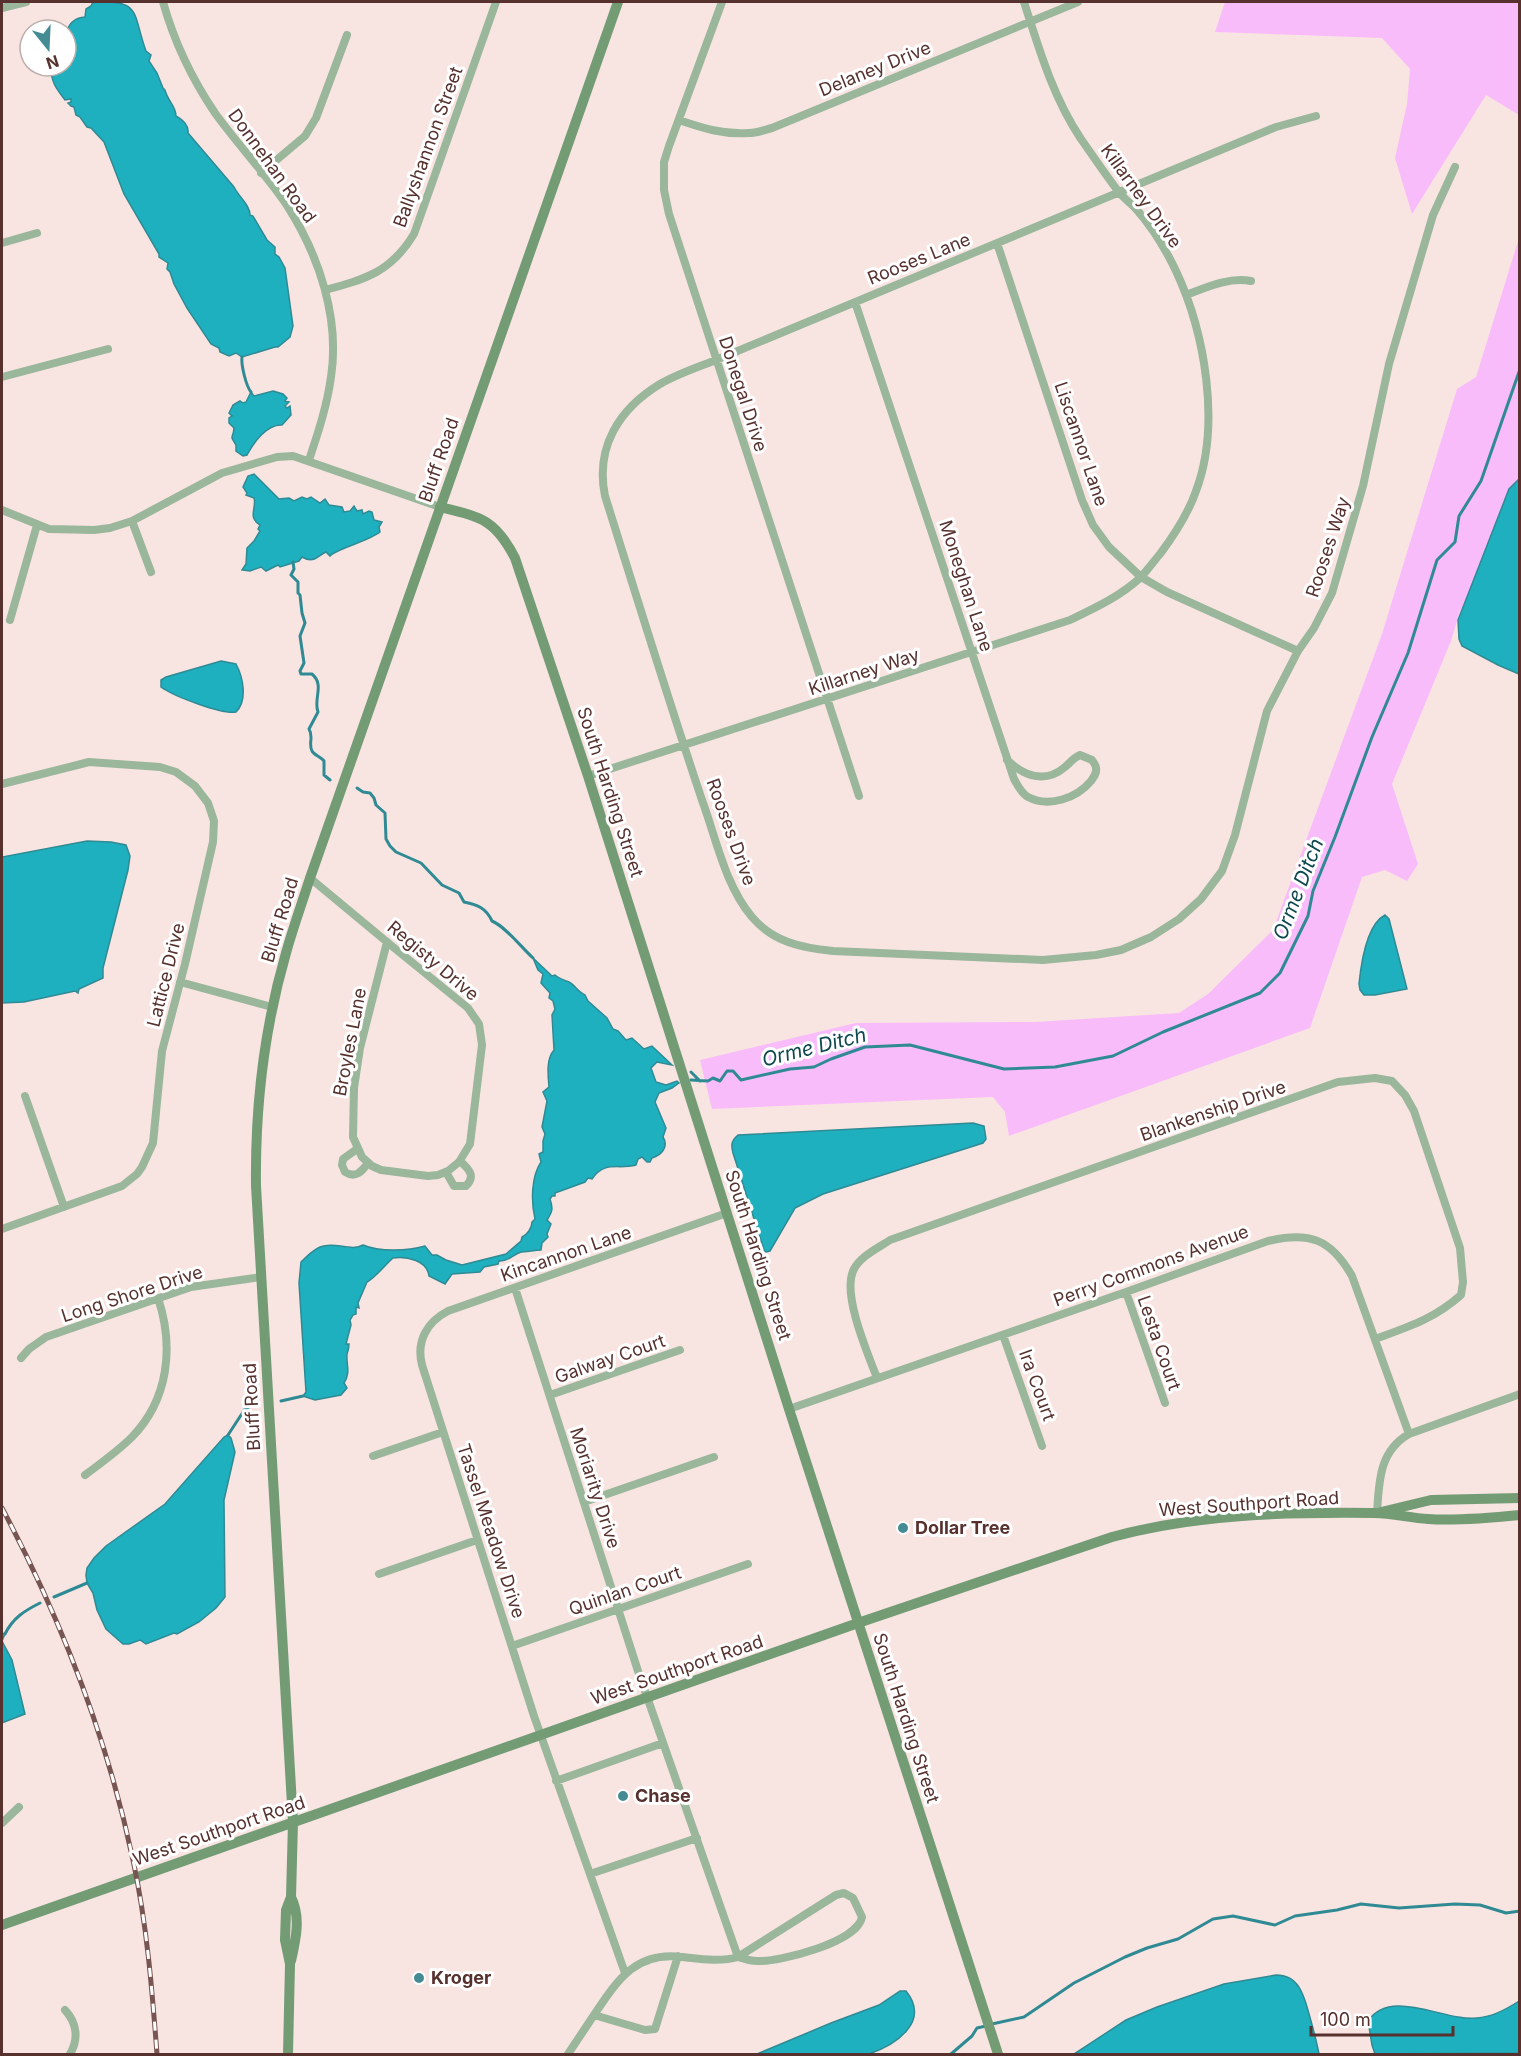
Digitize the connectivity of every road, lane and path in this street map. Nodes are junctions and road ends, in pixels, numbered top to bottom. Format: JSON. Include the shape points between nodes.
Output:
{"nodes":[{"id":1,"x":26,"y":2,"type":"edge"},
{"id":2,"x":163,"y":2,"type":"edge"},
{"id":3,"x":496,"y":2,"type":"edge"},
{"id":4,"x":618,"y":2,"type":"edge"},
{"id":5,"x":722,"y":2,"type":"edge"},
{"id":6,"x":1023,"y":2,"type":"edge"},
{"id":7,"x":1078,"y":2,"type":"edge"},
{"id":8,"x":2,"y":8,"type":"edge"},
{"id":9,"x":1030,"y":21,"type":"junction"},
{"id":10,"x":346,"y":35,"type":"dead end"},
{"id":11,"x":1316,"y":116,"type":"dead end"},
{"id":12,"x":679,"y":120,"type":"junction"},
{"id":13,"x":1455,"y":167,"type":"dead end"},
{"id":14,"x":261,"y":173,"type":"junction"},
{"id":15,"x":1119,"y":192,"type":"junction"},
{"id":16,"x":37,"y":233,"type":"dead end"},
{"id":17,"x":2,"y":243,"type":"edge"},
{"id":18,"x":997,"y":243,"type":"junction"},
{"id":19,"x":1251,"y":281,"type":"dead end"},
{"id":20,"x":325,"y":290,"type":"junction"},
{"id":21,"x":1186,"y":295,"type":"junction"},
{"id":22,"x":855,"y":302,"type":"junction"},
{"id":23,"x":108,"y":349,"type":"dead end"},
{"id":24,"x":716,"y":360,"type":"junction"},
{"id":25,"x":2,"y":377,"type":"edge"},
{"id":26,"x":309,"y":460,"type":"junction"},
{"id":27,"x":605,"y":496,"type":"joint"},
{"id":28,"x":440,"y":507,"type":"junction"},
{"id":29,"x":2,"y":510,"type":"edge"},
{"id":30,"x":132,"y":521,"type":"junction"},
{"id":31,"x":37,"y":525,"type":"junction"},
{"id":32,"x":151,"y":572,"type":"dead end"},
{"id":33,"x":1141,"y":578,"type":"junction"},
{"id":34,"x":10,"y":620,"type":"dead end"},
{"id":35,"x":1298,"y":651,"type":"junction"},
{"id":36,"x":973,"y":652,"type":"junction"},
{"id":37,"x":829,"y":699,"type":"junction"},
{"id":38,"x":684,"y":745,"type":"junction"},
{"id":39,"x":1008,"y":760,"type":"junction"},
{"id":40,"x":588,"y":776,"type":"junction"},
{"id":41,"x":2,"y":784,"type":"edge"},
{"id":42,"x":859,"y":796,"type":"dead end"},
{"id":43,"x":310,"y":878,"type":"junction"},
{"id":44,"x":387,"y":942,"type":"junction"},
{"id":45,"x":1121,"y":950,"type":"joint"},
{"id":46,"x":180,"y":982,"type":"junction"},
{"id":47,"x":272,"y":1007,"type":"junction"},
{"id":48,"x":25,"y":1096,"type":"dead end"},
{"id":49,"x":357,"y":1149,"type":"junction"},
{"id":50,"x":460,"y":1161,"type":"junction"},
{"id":51,"x":368,"y":1163,"type":"junction"},
{"id":52,"x":446,"y":1172,"type":"junction"},
{"id":53,"x":64,"y":1207,"type":"junction"},
{"id":54,"x":728,"y":1213,"type":"junction"},
{"id":55,"x":2,"y":1229,"type":"edge"},
{"id":56,"x":261,"y":1277,"type":"junction"},
{"id":57,"x":515,"y":1288,"type":"junction"},
{"id":58,"x":1126,"y":1292,"type":"junction"},
{"id":59,"x":158,"y":1298,"type":"junction"},
{"id":60,"x":423,"y":1335,"type":"joint"},
{"id":61,"x":1003,"y":1335,"type":"junction"},
{"id":62,"x":1375,"y":1339,"type":"junction"},
{"id":63,"x":680,"y":1350,"type":"dead end"},
{"id":64,"x":21,"y":1358,"type":"dead end"},
{"id":65,"x":877,"y":1378,"type":"junction"},
{"id":66,"x":1520,"y":1394,"type":"edge"},
{"id":67,"x":550,"y":1395,"type":"junction"},
{"id":68,"x":1164,"y":1403,"type":"dead end"},
{"id":69,"x":789,"y":1409,"type":"junction"},
{"id":70,"x":443,"y":1432,"type":"junction"},
{"id":71,"x":1409,"y":1434,"type":"junction"},
{"id":72,"x":1042,"y":1446,"type":"dead end"},
{"id":73,"x":373,"y":1456,"type":"dead end"},
{"id":74,"x":714,"y":1457,"type":"dead end"},
{"id":75,"x":85,"y":1475,"type":"dead end"},
{"id":76,"x":1520,"y":1498,"type":"edge"},
{"id":77,"x":584,"y":1502,"type":"junction"},
{"id":78,"x":1377,"y":1513,"type":"junction"},
{"id":79,"x":1520,"y":1515,"type":"edge"},
{"id":80,"x":477,"y":1540,"type":"junction"},
{"id":81,"x":748,"y":1564,"type":"dead end"},
{"id":82,"x":379,"y":1574,"type":"dead end"},
{"id":83,"x":618,"y":1610,"type":"junction"},
{"id":84,"x":858,"y":1623,"type":"junction"},
{"id":85,"x":512,"y":1646,"type":"junction"},
{"id":86,"x":647,"y":1698,"type":"junction"},
{"id":87,"x":540,"y":1735,"type":"junction"},
{"id":88,"x":663,"y":1743,"type":"junction"},
{"id":89,"x":556,"y":1781,"type":"junction"},
{"id":90,"x":19,"y":1807,"type":"dead end"},
{"id":91,"x":293,"y":1822,"type":"junction"},
{"id":92,"x":2,"y":1823,"type":"edge"},
{"id":93,"x":697,"y":1839,"type":"junction"},
{"id":94,"x":590,"y":1874,"type":"junction"},
{"id":95,"x":2,"y":1925,"type":"edge"},
{"id":96,"x":678,"y":1956,"type":"junction"},
{"id":97,"x":738,"y":1957,"type":"junction"},
{"id":98,"x":625,"y":1973,"type":"junction"},
{"id":99,"x":65,"y":2010,"type":"dead end"},
{"id":100,"x":594,"y":2015,"type":"junction"},
{"id":101,"x":69,"y":2055,"type":"edge"},
{"id":102,"x":288,"y":2055,"type":"edge"},
{"id":103,"x":568,"y":2055,"type":"edge"},
{"id":104,"x":998,"y":2055,"type":"edge"}],
"edges":[{"from":1,"to":8,"type":"street"},
{"from":2,"to":14,"type":"street","name":"Donnehan Road","via":[[190,71]]},
{"from":3,"to":20,"type":"street","name":"Ballyshannon Street","via":[[414,234],[382,270]]},
{"from":4,"to":28,"type":"main road","name":"Bluff Road"},
{"from":5,"to":12,"type":"street","name":"Donegal Drive"},
{"from":6,"to":9,"type":"street","name":"Killarney Drive"},
{"from":7,"to":9,"type":"street","name":"Delaney Drive"},
{"from":9,"to":12,"type":"street","name":"Delaney Drive","via":[[772,128],[727,133]]},
{"from":9,"to":15,"type":"street","name":"Killarney Drive","via":[[1060,104]]},
{"from":10,"to":14,"type":"street","via":[[316,118],[305,136]]},
{"from":11,"to":15,"type":"street","name":"Rooses Lane","via":[[1276,127]]},
{"from":12,"to":24,"type":"street","name":"Donegal Drive","via":[[664,162],[665,198]]},
{"from":13,"to":35,"type":"street","name":"Rooses Way","via":[[1433,215],[1393,352],[1363,486],[1332,593]]},
{"from":14,"to":20,"type":"street","name":"Donnehan Road","via":[[302,230]]},
{"from":15,"to":18,"type":"street","name":"Rooses Lane"},
{"from":15,"to":21,"type":"street","name":"Killarney Drive","via":[[1153,231]]},
{"from":16,"to":17,"type":"street"},
{"from":18,"to":22,"type":"street","name":"Rooses Lane"},
{"from":18,"to":33,"type":"street","name":"Liscannor Lane","via":[[1082,500],[1109,547]]},
{"from":19,"to":21,"type":"street","via":[[1222,282]]},
{"from":20,"to":26,"type":"street","name":"Donnehan Road","via":[[332,330],[331,374]]},
{"from":21,"to":33,"type":"street","name":"Killarney Drive","via":[[1199,335],[1206,377],[1204,459],[1185,517]]},
{"from":22,"to":24,"type":"street","name":"Rooses Lane"},
{"from":22,"to":36,"type":"street","name":"Moneghan Lane"},
{"from":23,"to":25,"type":"street"},
{"from":24,"to":27,"type":"street","name":"Rooses Lane","via":[[662,383],[622,416],[605,452]]},
{"from":24,"to":37,"type":"street","name":"Donegal Drive"},
{"from":26,"to":28,"type":"street"},
{"from":26,"to":30,"type":"street","via":[[277,457],[222,473]]},
{"from":27,"to":38,"type":"street","name":"Rooses Drive"},
{"from":28,"to":40,"type":"main road","name":"South Harding Street","via":[[487,522],[508,544]]},
{"from":28,"to":43,"type":"main road","name":"Bluff Road"},
{"from":29,"to":31,"type":"street"},
{"from":30,"to":31,"type":"street","via":[[94,530]]},
{"from":30,"to":32,"type":"street"},
{"from":31,"to":34,"type":"street"},
{"from":33,"to":35,"type":"street","name":"Liscannor Lane"},
{"from":33,"to":36,"type":"street","name":"Killarney Way","via":[[1107,602],[1070,620]]},
{"from":35,"to":45,"type":"street","name":"Rooses Way","via":[[1267,711],[1222,871],[1201,899],[1179,919]]},
{"from":36,"to":37,"type":"street","name":"Killarney Way"},
{"from":36,"to":39,"type":"street","name":"Moneghan Lane"},
{"from":37,"to":38,"type":"street","name":"Killarney Way"},
{"from":37,"to":42,"type":"street","name":"Donegal Drive"},
{"from":38,"to":40,"type":"street","name":"Killarney Way"},
{"from":38,"to":45,"type":"street","name":"Rooses Drive","via":[[740,901],[753,919],[778,938],[802,948],[833,951],[1043,960]]},
{"from":39,"to":39,"type":"street","name":"Moneghan Lane","via":[[1035,777],[1054,774],[1080,755],[1092,760],[1095,777],[1072,796],[1041,801],[1020,790]]},
{"from":40,"to":54,"type":"main road","name":"South Harding Street"},
{"from":41,"to":46,"type":"street","name":"Lattice Drive","via":[[88,762],[160,767],[176,772],[195,786],[208,803],[213,842]]},
{"from":43,"to":44,"type":"street","name":"Registy Drive"},
{"from":43,"to":47,"type":"main road","name":"Bluff Road"},
{"from":44,"to":49,"type":"street","name":"Broyles Lane","via":[[357,1068],[352,1129]]},
{"from":44,"to":50,"type":"street","name":"Registy Drive","via":[[468,1008],[480,1029],[482,1045],[471,1140]]},
{"from":46,"to":47,"type":"street"},
{"from":46,"to":53,"type":"street","name":"Lattice Drive","via":[[159,1064],[154,1140],[149,1156],[137,1174],[122,1186]]},
{"from":47,"to":56,"type":"main road","name":"Bluff Road","via":[[256,1144]]},
{"from":48,"to":53,"type":"street"},
{"from":49,"to":51,"type":"street","name":"Broyles Lane"},
{"from":49,"to":51,"type":"street","via":[[343,1159],[345,1172],[358,1174]]},
{"from":50,"to":52,"type":"street","name":"Registy Drive"},
{"from":50,"to":52,"type":"street","via":[[471,1173],[466,1186],[454,1186]]},
{"from":51,"to":52,"type":"street","name":"Broyles Lane","via":[[390,1172],[428,1176]]},
{"from":53,"to":55,"type":"street"},
{"from":54,"to":57,"type":"street","name":"Kincannon Lane"},
{"from":54,"to":69,"type":"main road","name":"South Harding Street"},
{"from":56,"to":59,"type":"street","name":"Long Shore Drive","via":[[191,1287]]},
{"from":56,"to":91,"type":"main road","name":"Bluff Road"},
{"from":57,"to":60,"type":"street","name":"Kincannon Lane","via":[[444,1313]]},
{"from":57,"to":67,"type":"street","name":"Moriarity Drive"},
{"from":58,"to":61,"type":"street","name":"Perry Commons Avenue"},
{"from":58,"to":62,"type":"street","name":"Perry Commons Avenue","via":[[1268,1240],[1288,1235],[1308,1237],[1337,1253],[1345,1264]]},
{"from":58,"to":68,"type":"street","name":"Lesta Court"},
{"from":59,"to":64,"type":"street","name":"Long Shore Drive","via":[[46,1337]]},
{"from":59,"to":75,"type":"street","via":[[168,1341],[158,1396],[133,1435]]},
{"from":60,"to":70,"type":"street","name":"Tassel Meadow Drive","via":[[421,1361]]},
{"from":61,"to":65,"type":"street","name":"Perry Commons Avenue"},
{"from":61,"to":72,"type":"street","name":"Ira Court"},
{"from":62,"to":65,"type":"street","name":"Blankenship Drive","via":[[1438,1314],[1461,1295],[1463,1281],[1460,1248],[1414,1111],[1392,1081],[1375,1078],[1338,1082],[890,1240],[862,1259],[852,1271],[850,1287],[856,1320]]},
{"from":62,"to":71,"type":"street","name":"Perry Commons Avenue"},
{"from":63,"to":67,"type":"street","name":"Galway Court"},
{"from":65,"to":69,"type":"street","name":"Perry Commons Avenue"},
{"from":66,"to":71,"type":"street"},
{"from":67,"to":77,"type":"street","name":"Moriarity Drive"},
{"from":69,"to":84,"type":"main road","name":"South Harding Street"},
{"from":70,"to":73,"type":"street"},
{"from":70,"to":80,"type":"street","name":"Tassel Meadow Drive"},
{"from":71,"to":78,"type":"street","via":[[1394,1445],[1382,1466]]},
{"from":74,"to":77,"type":"street"},
{"from":76,"to":78,"type":"main road","name":"West Southport Road","via":[[1431,1500]]},
{"from":77,"to":83,"type":"street","name":"Moriarity Drive"},
{"from":78,"to":79,"type":"main road","name":"West Southport Road","via":[[1430,1519]]},
{"from":78,"to":84,"type":"main road","name":"West Southport Road","via":[[1231,1518],[1138,1529]]},
{"from":80,"to":82,"type":"street"},
{"from":80,"to":85,"type":"street","name":"Tassel Meadow Drive"},
{"from":81,"to":83,"type":"street","name":"Quinlan Court"},
{"from":83,"to":85,"type":"street","name":"Quinlan Court"},
{"from":83,"to":86,"type":"street","name":"Moriarity Drive"},
{"from":84,"to":86,"type":"main road","name":"West Southport Road"},
{"from":84,"to":104,"type":"main road","name":"South Harding Street"},
{"from":85,"to":87,"type":"street","name":"Tassel Meadow Drive"},
{"from":86,"to":87,"type":"main road","name":"West Southport Road"},
{"from":86,"to":88,"type":"street","name":"Moriarity Drive"},
{"from":87,"to":89,"type":"street","name":"Tassel Meadow Drive"},
{"from":87,"to":91,"type":"main road","name":"West Southport Road"},
{"from":88,"to":89,"type":"street"},
{"from":88,"to":93,"type":"street","name":"Moriarity Drive"},
{"from":89,"to":94,"type":"street","name":"Tassel Meadow Drive"},
{"from":90,"to":92,"type":"street"},
{"from":91,"to":95,"type":"main road","name":"West Southport Road"},
{"from":91,"to":102,"type":"main road","name":"Bluff Road","via":[[291,1897],[296,1908],[297,1934],[290,1964]]},
{"from":93,"to":94,"type":"street"},
{"from":93,"to":97,"type":"street","name":"Moriarity Drive"},
{"from":94,"to":98,"type":"street","name":"Tassel Meadow Drive"},
{"from":96,"to":97,"type":"street","via":[[719,1960]]},
{"from":96,"to":98,"type":"street","via":[[651,1958]]},
{"from":96,"to":100,"type":"street","via":[[655,2029],[645,2030]]},
{"from":97,"to":97,"type":"street","via":[[764,1961],[814,1951],[856,1928],[862,1914],[848,1894],[841,1893]]},
{"from":98,"to":100,"type":"street"},
{"from":99,"to":101,"type":"street","via":[[76,2032]]},
{"from":100,"to":103,"type":"street"}]}
